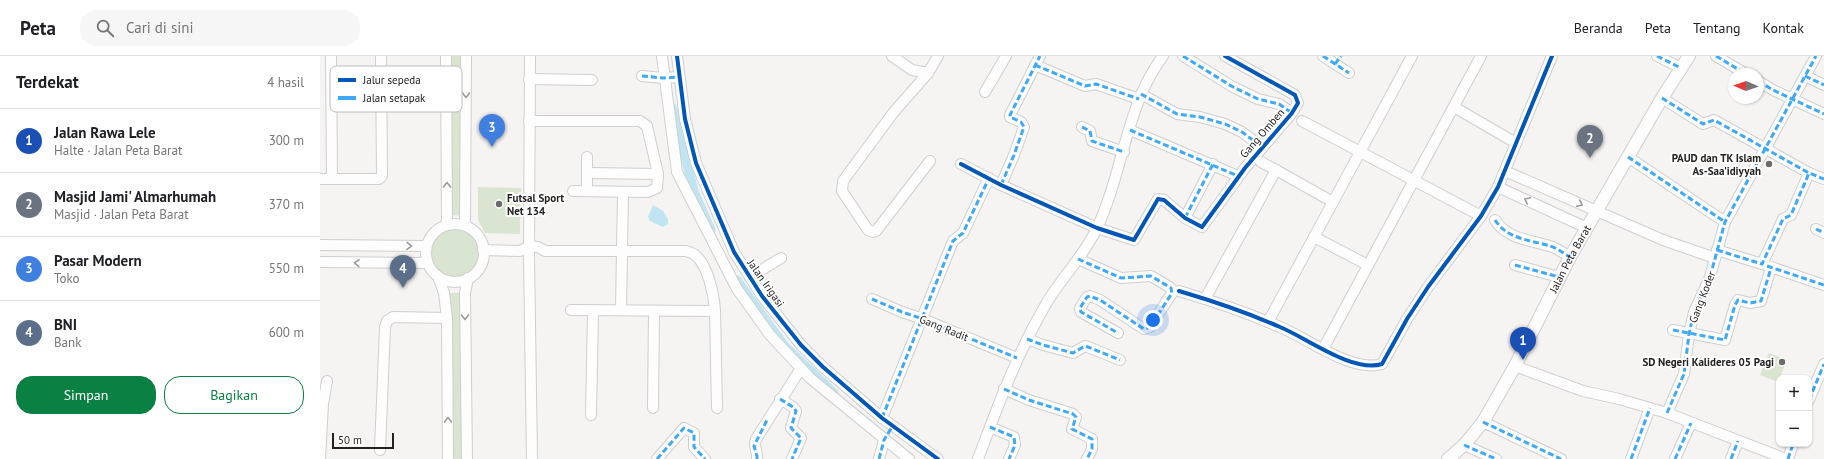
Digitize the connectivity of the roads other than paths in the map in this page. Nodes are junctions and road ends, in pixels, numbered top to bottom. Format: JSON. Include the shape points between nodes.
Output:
{"nodes":[{"id":1,"x":331,"y":56,"type":"edge"},
{"id":2,"x":381,"y":56,"type":"edge"},
{"id":3,"x":446,"y":56,"type":"edge"},
{"id":4,"x":466,"y":56,"type":"edge"},
{"id":5,"x":530,"y":56,"type":"edge"},
{"id":6,"x":662,"y":56,"type":"edge"},
{"id":7,"x":677,"y":56,"type":"edge"},
{"id":8,"x":892,"y":56,"type":"edge"},
{"id":9,"x":938,"y":56,"type":"edge"},
{"id":10,"x":1006,"y":56,"type":"edge"},
{"id":11,"x":1040,"y":56,"type":"edge"},
{"id":12,"x":1163,"y":56,"type":"edge"},
{"id":13,"x":1183,"y":56,"type":"edge"},
{"id":14,"x":1224,"y":56,"type":"edge"},
{"id":15,"x":1323,"y":56,"type":"edge"},
{"id":16,"x":1412,"y":56,"type":"edge"},
{"id":17,"x":1481,"y":56,"type":"edge"},
{"id":18,"x":1552,"y":56,"type":"edge"},
{"id":19,"x":1657,"y":56,"type":"edge"},
{"id":20,"x":1689,"y":56,"type":"edge"},
{"id":21,"x":1716,"y":56,"type":"edge"},
{"id":22,"x":1816,"y":56,"type":"edge"},
{"id":23,"x":1338,"y":60,"type":"edge"},
{"id":24,"x":331,"y":66,"type":"edge"},
{"id":25,"x":381,"y":66,"type":"edge"},
{"id":26,"x":446,"y":66,"type":"edge"},
{"id":27,"x":1035,"y":66,"type":"junction"},
{"id":28,"x":1681,"y":68,"type":"junction"},
{"id":29,"x":1736,"y":68,"type":"edge"},
{"id":30,"x":928,"y":73,"type":"junction"},
{"id":31,"x":1349,"y":73,"type":"dead end"},
{"id":32,"x":642,"y":76,"type":"dead end"},
{"id":33,"x":1805,"y":76,"type":"junction"},
{"id":34,"x":671,"y":78,"type":"junction"},
{"id":35,"x":529,"y":79,"type":"junction"},
{"id":36,"x":592,"y":80,"type":"dead end"},
{"id":37,"x":1764,"y":84,"type":"edge"},
{"id":38,"x":1824,"y":85,"type":"edge"},
{"id":39,"x":985,"y":92,"type":"dead end"},
{"id":40,"x":1140,"y":97,"type":"junction"},
{"id":41,"x":1662,"y":98,"type":"junction"},
{"id":42,"x":1792,"y":98,"type":"junction"},
{"id":43,"x":1454,"y":107,"type":"junction"},
{"id":44,"x":331,"y":112,"type":"edge"},
{"id":45,"x":381,"y":112,"type":"edge"},
{"id":46,"x":446,"y":112,"type":"edge"},
{"id":47,"x":1292,"y":113,"type":"junction"},
{"id":48,"x":1824,"y":114,"type":"edge"},
{"id":49,"x":529,"y":121,"type":"junction"},
{"id":50,"x":1302,"y":121,"type":"dead end"},
{"id":51,"x":1082,"y":127,"type":"dead end"},
{"id":52,"x":1130,"y":130,"type":"junction"},
{"id":53,"x":1516,"y":143,"type":"junction"},
{"id":54,"x":1262,"y":147,"type":"junction"},
{"id":55,"x":1765,"y":148,"type":"junction"},
{"id":56,"x":1124,"y":152,"type":"junction"},
{"id":57,"x":1360,"y":152,"type":"junction"},
{"id":58,"x":587,"y":157,"type":"dead end"},
{"id":59,"x":1628,"y":157,"type":"junction"},
{"id":60,"x":930,"y":161,"type":"dead end"},
{"id":61,"x":1261,"y":162,"type":"dead end"},
{"id":62,"x":962,"y":164,"type":"dead end"},
{"id":63,"x":1213,"y":164,"type":"junction"},
{"id":64,"x":1276,"y":170,"type":"junction"},
{"id":65,"x":1506,"y":171,"type":"junction"},
{"id":66,"x":587,"y":173,"type":"junction"},
{"id":67,"x":1809,"y":173,"type":"junction"},
{"id":68,"x":658,"y":174,"type":"junction"},
{"id":69,"x":1238,"y":176,"type":"junction"},
{"id":70,"x":989,"y":178,"type":"junction"},
{"id":71,"x":320,"y":179,"type":"edge"},
{"id":72,"x":332,"y":179,"type":"junction"},
{"id":73,"x":1415,"y":179,"type":"junction"},
{"id":74,"x":1824,"y":179,"type":"edge"},
{"id":75,"x":1001,"y":185,"type":"junction"},
{"id":76,"x":1498,"y":187,"type":"junction"},
{"id":77,"x":573,"y":191,"type":"dead end"},
{"id":78,"x":587,"y":191,"type":"junction"},
{"id":79,"x":623,"y":192,"type":"junction"},
{"id":80,"x":1333,"y":202,"type":"junction"},
{"id":81,"x":1597,"y":211,"type":"junction"},
{"id":82,"x":1481,"y":216,"type":"junction"},
{"id":83,"x":1185,"y":218,"type":"junction"},
{"id":84,"x":1495,"y":220,"type":"dead end"},
{"id":85,"x":1724,"y":222,"type":"junction"},
{"id":86,"x":447,"y":224,"type":"junction"},
{"id":87,"x":465,"y":225,"type":"junction"},
{"id":88,"x":1097,"y":228,"type":"junction"},
{"id":89,"x":1587,"y":228,"type":"junction"},
{"id":90,"x":1314,"y":237,"type":"junction"},
{"id":91,"x":320,"y":245,"type":"edge"},
{"id":92,"x":426,"y":246,"type":"junction"},
{"id":93,"x":483,"y":250,"type":"junction"},
{"id":94,"x":526,"y":251,"type":"junction"},
{"id":95,"x":622,"y":251,"type":"junction"},
{"id":96,"x":1716,"y":254,"type":"junction"},
{"id":97,"x":1570,"y":257,"type":"junction"},
{"id":98,"x":781,"y":258,"type":"dead end"},
{"id":99,"x":1078,"y":259,"type":"junction"},
{"id":100,"x":320,"y":262,"type":"edge"},
{"id":101,"x":427,"y":263,"type":"junction"},
{"id":102,"x":1762,"y":264,"type":"junction"},
{"id":103,"x":1515,"y":265,"type":"dead end"},
{"id":104,"x":1368,"y":266,"type":"junction"},
{"id":105,"x":1771,"y":268,"type":"junction"},
{"id":106,"x":438,"y":276,"type":"junction"},
{"id":107,"x":1559,"y":276,"type":"junction"},
{"id":108,"x":750,"y":277,"type":"junction"},
{"id":109,"x":468,"y":278,"type":"junction"},
{"id":110,"x":1823,"y":282,"type":"edge"},
{"id":111,"x":1179,"y":291,"type":"dead end"},
{"id":112,"x":1205,"y":298,"type":"junction"},
{"id":113,"x":872,"y":299,"type":"dead end"},
{"id":114,"x":571,"y":310,"type":"dead end"},
{"id":115,"x":593,"y":310,"type":"junction"},
{"id":116,"x":621,"y":310,"type":"junction"},
{"id":117,"x":654,"y":311,"type":"junction"},
{"id":118,"x":715,"y":311,"type":"junction"},
{"id":119,"x":447,"y":318,"type":"junction"},
{"id":120,"x":923,"y":319,"type":"junction"},
{"id":121,"x":1268,"y":322,"type":"junction"},
{"id":122,"x":1673,"y":330,"type":"dead end"},
{"id":123,"x":1118,"y":333,"type":"dead end"},
{"id":124,"x":1689,"y":334,"type":"junction"},
{"id":125,"x":1027,"y":339,"type":"junction"},
{"id":126,"x":1322,"y":349,"type":"junction"},
{"id":127,"x":1016,"y":358,"type":"junction"},
{"id":128,"x":1120,"y":360,"type":"dead end"},
{"id":129,"x":1824,"y":364,"type":"edge"},
{"id":130,"x":1515,"y":366,"type":"junction"},
{"id":131,"x":802,"y":370,"type":"junction"},
{"id":132,"x":327,"y":381,"type":"dead end"},
{"id":133,"x":1004,"y":389,"type":"junction"},
{"id":134,"x":1812,"y":393,"type":"edge"},
{"id":135,"x":780,"y":399,"type":"junction"},
{"id":136,"x":653,"y":408,"type":"dead end"},
{"id":137,"x":717,"y":408,"type":"dead end"},
{"id":138,"x":1650,"y":408,"type":"junction"},
{"id":139,"x":1667,"y":413,"type":"junction"},
{"id":140,"x":591,"y":415,"type":"dead end"},
{"id":141,"x":882,"y":418,"type":"junction"},
{"id":142,"x":1483,"y":422,"type":"junction"},
{"id":143,"x":1691,"y":423,"type":"junction"},
{"id":144,"x":990,"y":427,"type":"junction"},
{"id":145,"x":884,"y":440,"type":"junction"},
{"id":146,"x":1738,"y":441,"type":"junction"},
{"id":147,"x":1464,"y":445,"type":"junction"},
{"id":148,"x":1792,"y":447,"type":"edge"},
{"id":149,"x":380,"y":450,"type":"dead end"},
{"id":150,"x":320,"y":459,"type":"edge"},
{"id":151,"x":448,"y":459,"type":"edge"},
{"id":152,"x":467,"y":459,"type":"edge"},
{"id":153,"x":532,"y":459,"type":"edge"},
{"id":154,"x":657,"y":459,"type":"edge"},
{"id":155,"x":705,"y":459,"type":"edge"},
{"id":156,"x":757,"y":459,"type":"edge"},
{"id":157,"x":792,"y":459,"type":"edge"},
{"id":158,"x":879,"y":459,"type":"edge"},
{"id":159,"x":909,"y":459,"type":"edge"},
{"id":160,"x":938,"y":459,"type":"edge"},
{"id":161,"x":978,"y":459,"type":"edge"},
{"id":162,"x":1009,"y":459,"type":"edge"},
{"id":163,"x":1087,"y":459,"type":"edge"},
{"id":164,"x":1448,"y":459,"type":"edge"},
{"id":165,"x":1496,"y":459,"type":"edge"},
{"id":166,"x":1561,"y":459,"type":"edge"},
{"id":167,"x":1631,"y":459,"type":"edge"},
{"id":168,"x":1675,"y":459,"type":"edge"},
{"id":169,"x":1731,"y":459,"type":"edge"},
{"id":170,"x":1787,"y":459,"type":"edge"}],
"edges":[{"from":1,"to":24,"type":"street"},
{"from":2,"to":25,"type":"street"},
{"from":26,"to":3,"type":"street","one_way":true},
{"from":4,"to":87,"type":"street","one_way":true},
{"from":5,"to":35,"type":"street"},
{"from":6,"to":34,"type":"street"},
{"from":7,"to":34,"type":"street","name":"Jalan Irigasi"},
{"from":8,"to":30,"type":"street","via":[[912,70]]},
{"from":9,"to":30,"type":"street"},
{"from":10,"to":39,"type":"street"},
{"from":11,"to":27,"type":"street"},
{"from":12,"to":40,"type":"street","via":[[1151,72]]},
{"from":13,"to":47,"type":"street","via":[[1233,87],[1279,104]]},
{"from":14,"to":47,"type":"street","name":"Gang Omben","via":[[1295,95],[1298,103]]},
{"from":15,"to":23,"type":"street"},
{"from":16,"to":57,"type":"street"},
{"from":17,"to":43,"type":"street"},
{"from":18,"to":53,"type":"street"},
{"from":19,"to":28,"type":"street"},
{"from":20,"to":28,"type":"main road","name":"Jalan Peta Barat"},
{"from":21,"to":29,"type":"street"},
{"from":22,"to":33,"type":"street","name":"Gang Koder"},
{"from":23,"to":31,"type":"street"},
{"from":27,"to":40,"type":"street","via":[[1085,86],[1096,84]]},
{"from":27,"to":75,"type":"street","via":[[1010,116],[1021,122],[1024,127]]},
{"from":28,"to":41,"type":"main road","name":"Jalan Peta Barat"},
{"from":30,"to":60,"type":"street","via":[[893,113],[843,181],[842,191],[868,230],[876,231]]},
{"from":32,"to":34,"type":"street"},
{"from":33,"to":38,"type":"street"},
{"from":33,"to":42,"type":"street","name":"Gang Koder"},
{"from":34,"to":108,"type":"street","name":"Jalan Irigasi","via":[[685,118],[696,163],[734,252]]},
{"from":34,"to":131,"type":"street","via":[[677,172],[737,289],[770,335]]},
{"from":35,"to":36,"type":"street"},
{"from":35,"to":49,"type":"street"},
{"from":37,"to":42,"type":"street"},
{"from":40,"to":52,"type":"street"},
{"from":40,"to":54,"type":"street","via":[[1177,114],[1225,124],[1242,132]]},
{"from":41,"to":55,"type":"street","via":[[1703,124],[1714,120]]},
{"from":41,"to":59,"type":"main road","name":"Jalan Peta Barat"},
{"from":42,"to":48,"type":"street"},
{"from":42,"to":55,"type":"street","name":"Gang Koder"},
{"from":43,"to":53,"type":"street"},
{"from":43,"to":73,"type":"street"},
{"from":44,"to":72,"type":"street"},
{"from":45,"to":72,"type":"street","via":[[382,176],[379,180]]},
{"from":86,"to":46,"type":"street","one_way":true},
{"from":47,"to":54,"type":"street","name":"Gang Omben"},
{"from":49,"to":68,"type":"street","via":[[640,122],[646,126]]},
{"from":49,"to":94,"type":"street"},
{"from":50,"to":57,"type":"street"},
{"from":51,"to":56,"type":"street","via":[[1090,131],[1092,141]]},
{"from":52,"to":56,"type":"street"},
{"from":52,"to":63,"type":"street"},
{"from":53,"to":65,"type":"street"},
{"from":54,"to":69,"type":"street","name":"Gang Omben"},
{"from":55,"to":67,"type":"street"},
{"from":55,"to":85,"type":"street","name":"Gang Koder"},
{"from":56,"to":88,"type":"street"},
{"from":57,"to":73,"type":"street"},
{"from":57,"to":80,"type":"street"},
{"from":58,"to":66,"type":"street"},
{"from":59,"to":81,"type":"main road","name":"Jalan Peta Barat"},
{"from":59,"to":85,"type":"street"},
{"from":61,"to":64,"type":"street"},
{"from":62,"to":70,"type":"street"},
{"from":63,"to":69,"type":"street"},
{"from":63,"to":83,"type":"street"},
{"from":64,"to":80,"type":"street"},
{"from":64,"to":112,"type":"street"},
{"from":65,"to":76,"type":"street"},
{"from":65,"to":81,"type":"street","one_way":true},
{"from":66,"to":68,"type":"street"},
{"from":66,"to":78,"type":"street"},
{"from":67,"to":74,"type":"street"},
{"from":67,"to":102,"type":"street","via":[[1791,215],[1783,219]]},
{"from":68,"to":79,"type":"street","via":[[659,182],[653,191]]},
{"from":69,"to":83,"type":"street","name":"Gang Omben","via":[[1202,227]]},
{"from":70,"to":75,"type":"street"},
{"from":70,"to":120,"type":"street","via":[[963,233],[953,240]]},
{"from":71,"to":72,"type":"street"},
{"from":73,"to":82,"type":"street"},
{"from":73,"to":104,"type":"street"},
{"from":75,"to":88,"type":"street"},
{"from":76,"to":82,"type":"street"},
{"from":89,"to":76,"type":"street","one_way":true},
{"from":77,"to":78,"type":"street"},
{"from":78,"to":79,"type":"street"},
{"from":79,"to":95,"type":"street"},
{"from":80,"to":90,"type":"street"},
{"from":81,"to":89,"type":"main road","name":"Jalan Peta Barat"},
{"from":81,"to":96,"type":"street","via":[[1663,240]]},
{"from":82,"to":126,"type":"street","via":[[1406,319],[1382,364],[1367,366]]},
{"from":83,"to":88,"type":"street","via":[[1164,200],[1158,199],[1134,240]]},
{"from":84,"to":97,"type":"street","via":[[1503,231],[1524,240],[1552,246]]},
{"from":85,"to":96,"type":"street","name":"Gang Koder"},
{"from":86,"to":87,"type":"street"},
{"from":86,"to":92,"type":"street","via":[[433,233]]},
{"from":87,"to":93,"type":"street","via":[[481,240]]},
{"from":88,"to":99,"type":"street"},
{"from":89,"to":97,"type":"main road","name":"Jalan Peta Barat"},
{"from":90,"to":104,"type":"street"},
{"from":90,"to":121,"type":"street"},
{"from":91,"to":92,"type":"street","one_way":true},
{"from":92,"to":101,"type":"street"},
{"from":93,"to":94,"type":"street"},
{"from":93,"to":109,"type":"street","via":[[483,259],[478,269]]},
{"from":94,"to":95,"type":"street","via":[[538,255],[545,251]]},
{"from":94,"to":153,"type":"street"},
{"from":95,"to":116,"type":"street"},
{"from":95,"to":118,"type":"street","via":[[686,251],[695,254],[711,284]]},
{"from":96,"to":102,"type":"street"},
{"from":96,"to":124,"type":"street","name":"Gang Koder","via":[[1710,277],[1694,312]]},
{"from":97,"to":107,"type":"main road","name":"Jalan Peta Barat"},
{"from":98,"to":108,"type":"street"},
{"from":99,"to":123,"type":"street","via":[[1121,278],[1151,276],[1171,288],[1172,293],[1150,327],[1144,329],[1100,300],[1087,297],[1080,308],[1081,312]]},
{"from":99,"to":125,"type":"street","via":[[1047,302]]},
{"from":101,"to":100,"type":"street","one_way":true},
{"from":101,"to":106,"type":"street"},
{"from":102,"to":105,"type":"street"},
{"from":103,"to":107,"type":"street"},
{"from":104,"to":126,"type":"street"},
{"from":105,"to":110,"type":"street"},
{"from":105,"to":124,"type":"street","via":[[1761,301],[1738,300],[1725,340]]},
{"from":106,"to":109,"type":"street","via":[[455,282]]},
{"from":106,"to":119,"type":"street","via":[[444,293]]},
{"from":107,"to":130,"type":"main road","name":"Jalan Peta Barat"},
{"from":108,"to":141,"type":"street","name":"Jalan Irigasi","via":[[801,345]]},
{"from":109,"to":152,"type":"street","one_way":true,"via":[[465,294]]},
{"from":111,"to":112,"type":"street"},
{"from":112,"to":121,"type":"street"},
{"from":113,"to":120,"type":"street","name":"Gang Radit"},
{"from":114,"to":115,"type":"street"},
{"from":115,"to":116,"type":"street"},
{"from":115,"to":140,"type":"street"},
{"from":116,"to":117,"type":"street"},
{"from":117,"to":118,"type":"street"},
{"from":117,"to":136,"type":"street"},
{"from":118,"to":137,"type":"street"},
{"from":119,"to":149,"type":"street","via":[[393,317],[387,321]]},
{"from":151,"to":119,"type":"street","one_way":true},
{"from":120,"to":127,"type":"street","name":"Gang Radit"},
{"from":120,"to":141,"type":"street"},
{"from":121,"to":126,"type":"street"},
{"from":122,"to":124,"type":"street"},
{"from":124,"to":139,"type":"street","name":"Gang Koder","via":[[1684,374]]},
{"from":125,"to":127,"type":"street"},
{"from":125,"to":128,"type":"street","via":[[1073,352],[1085,346]]},
{"from":127,"to":133,"type":"street"},
{"from":129,"to":134,"type":"street"},
{"from":130,"to":138,"type":"street","via":[[1582,391]]},
{"from":130,"to":142,"type":"main road","name":"Jalan Peta Barat"},
{"from":131,"to":135,"type":"street"},
{"from":131,"to":145,"type":"street"},
{"from":132,"to":150,"type":"street"},
{"from":133,"to":144,"type":"street"},
{"from":133,"to":163,"type":"street","via":[[1073,414],[1076,417],[1072,429],[1092,439],[1092,449]]},
{"from":135,"to":156,"type":"street","via":[[756,440],[754,446]]},
{"from":135,"to":157,"type":"street","via":[[796,411],[792,428],[801,438]]},
{"from":138,"to":139,"type":"street"},
{"from":138,"to":167,"type":"street"},
{"from":139,"to":143,"type":"street"},
{"from":141,"to":160,"type":"street","name":"Jalan Irigasi"},
{"from":142,"to":147,"type":"main road","name":"Jalan Peta Barat"},
{"from":142,"to":166,"type":"street"},
{"from":143,"to":146,"type":"street"},
{"from":143,"to":168,"type":"street"},
{"from":144,"to":161,"type":"street"},
{"from":144,"to":162,"type":"street","via":[[1014,437],[1015,445]]},
{"from":145,"to":158,"type":"street"},
{"from":145,"to":159,"type":"street"},
{"from":146,"to":169,"type":"street"},
{"from":146,"to":170,"type":"street"},
{"from":147,"to":164,"type":"main road","name":"Jalan Peta Barat"},
{"from":147,"to":165,"type":"street"},
{"from":148,"to":170,"type":"street"},
{"from":154,"to":155,"type":"street","via":[[684,428],[694,433],[694,447]]}]}
